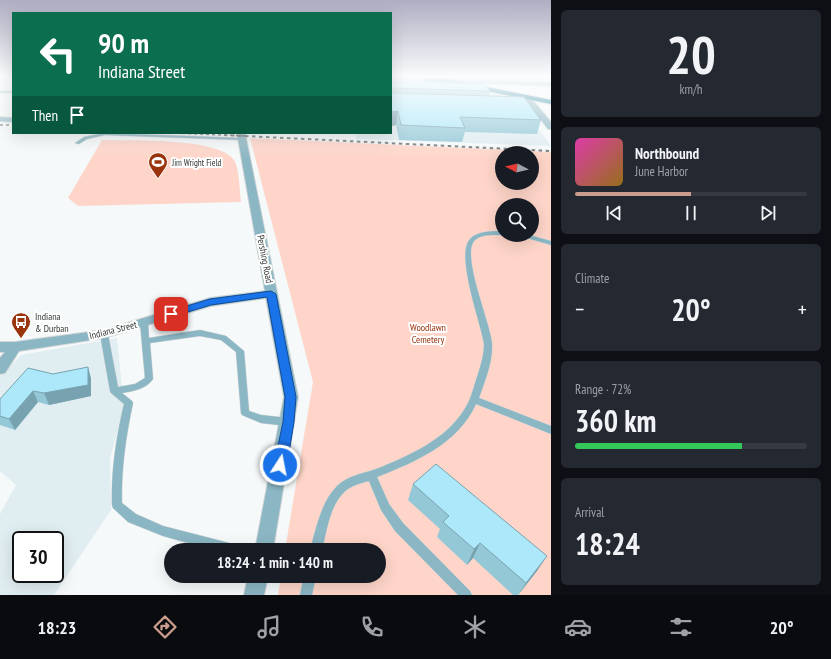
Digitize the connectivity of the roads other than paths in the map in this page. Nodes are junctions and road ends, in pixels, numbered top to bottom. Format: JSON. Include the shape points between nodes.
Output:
{"nodes":[{"id":1,"x":530,"y":104,"type":"edge"},
{"id":2,"x":0,"y":119,"type":"edge"},
{"id":3,"x":12,"y":120,"type":"edge"},
{"id":4,"x":551,"y":127,"type":"edge"},
{"id":5,"x":242,"y":136,"type":"edge"},
{"id":6,"x":77,"y":143,"type":"dead end"},
{"id":7,"x":495,"y":233,"type":"edge"},
{"id":8,"x":539,"y":240,"type":"edge"},
{"id":9,"x":551,"y":243,"type":"edge"},
{"id":10,"x":271,"y":294,"type":"junction"},
{"id":11,"x":144,"y":322,"type":"junction"},
{"id":12,"x":104,"y":334,"type":"junction"},
{"id":13,"x":147,"y":341,"type":"junction"},
{"id":14,"x":0,"y":347,"type":"edge"},
{"id":15,"x":15,"y":347,"type":"junction"},
{"id":16,"x":0,"y":369,"type":"edge"},
{"id":17,"x":114,"y":391,"type":"junction"},
{"id":18,"x":473,"y":399,"type":"junction"},
{"id":19,"x":288,"y":422,"type":"junction"},
{"id":20,"x":551,"y":430,"type":"edge"},
{"id":21,"x":371,"y":475,"type":"junction"},
{"id":22,"x":207,"y":543,"type":"edge"},
{"id":23,"x":265,"y":543,"type":"edge"},
{"id":24,"x":318,"y":543,"type":"edge"},
{"id":25,"x":257,"y":583,"type":"edge"},
{"id":26,"x":309,"y":583,"type":"edge"},
{"id":27,"x":254,"y":595,"type":"edge"},
{"id":28,"x":306,"y":595,"type":"edge"},
{"id":29,"x":466,"y":595,"type":"edge"}],
"edges":[{"from":1,"to":4,"type":"street"},
{"from":2,"to":3,"type":"street"},
{"from":5,"to":6,"type":"lane","via":[[105,134],[86,138]]},
{"from":5,"to":10,"type":"street","name":"Pershing Road"},
{"from":7,"to":18,"type":"lane","via":[[476,237],[471,241],[467,251],[474,295],[488,343],[487,358]]},
{"from":8,"to":9,"type":"lane"},
{"from":10,"to":11,"type":"street","name":"Indiana Street","via":[[210,302]]},
{"from":10,"to":19,"type":"street","name":"Pershing Road","via":[[291,397]]},
{"from":11,"to":12,"type":"street","name":"Indiana Street"},
{"from":11,"to":13,"type":"lane"},
{"from":12,"to":15,"type":"street","name":"Indiana Street"},
{"from":12,"to":17,"type":"lane"},
{"from":13,"to":17,"type":"lane","via":[[149,379],[145,384]]},
{"from":13,"to":19,"type":"lane","via":[[200,333],[223,338],[240,351],[245,413],[261,420]]},
{"from":14,"to":15,"type":"street","name":"Indiana Street"},
{"from":15,"to":16,"type":"street"},
{"from":17,"to":22,"type":"lane","via":[[130,403],[121,438],[116,478],[117,505],[132,518],[163,531]]},
{"from":18,"to":20,"type":"lane"},
{"from":18,"to":21,"type":"lane","via":[[466,416],[440,441]]},
{"from":19,"to":23,"type":"street","name":"Pershing Road"},
{"from":21,"to":24,"type":"lane","via":[[342,488],[332,502]]},
{"from":21,"to":29,"type":"lane","via":[[385,507],[399,527]]},
{"from":25,"to":27,"type":"street"},
{"from":26,"to":28,"type":"lane"}]}
